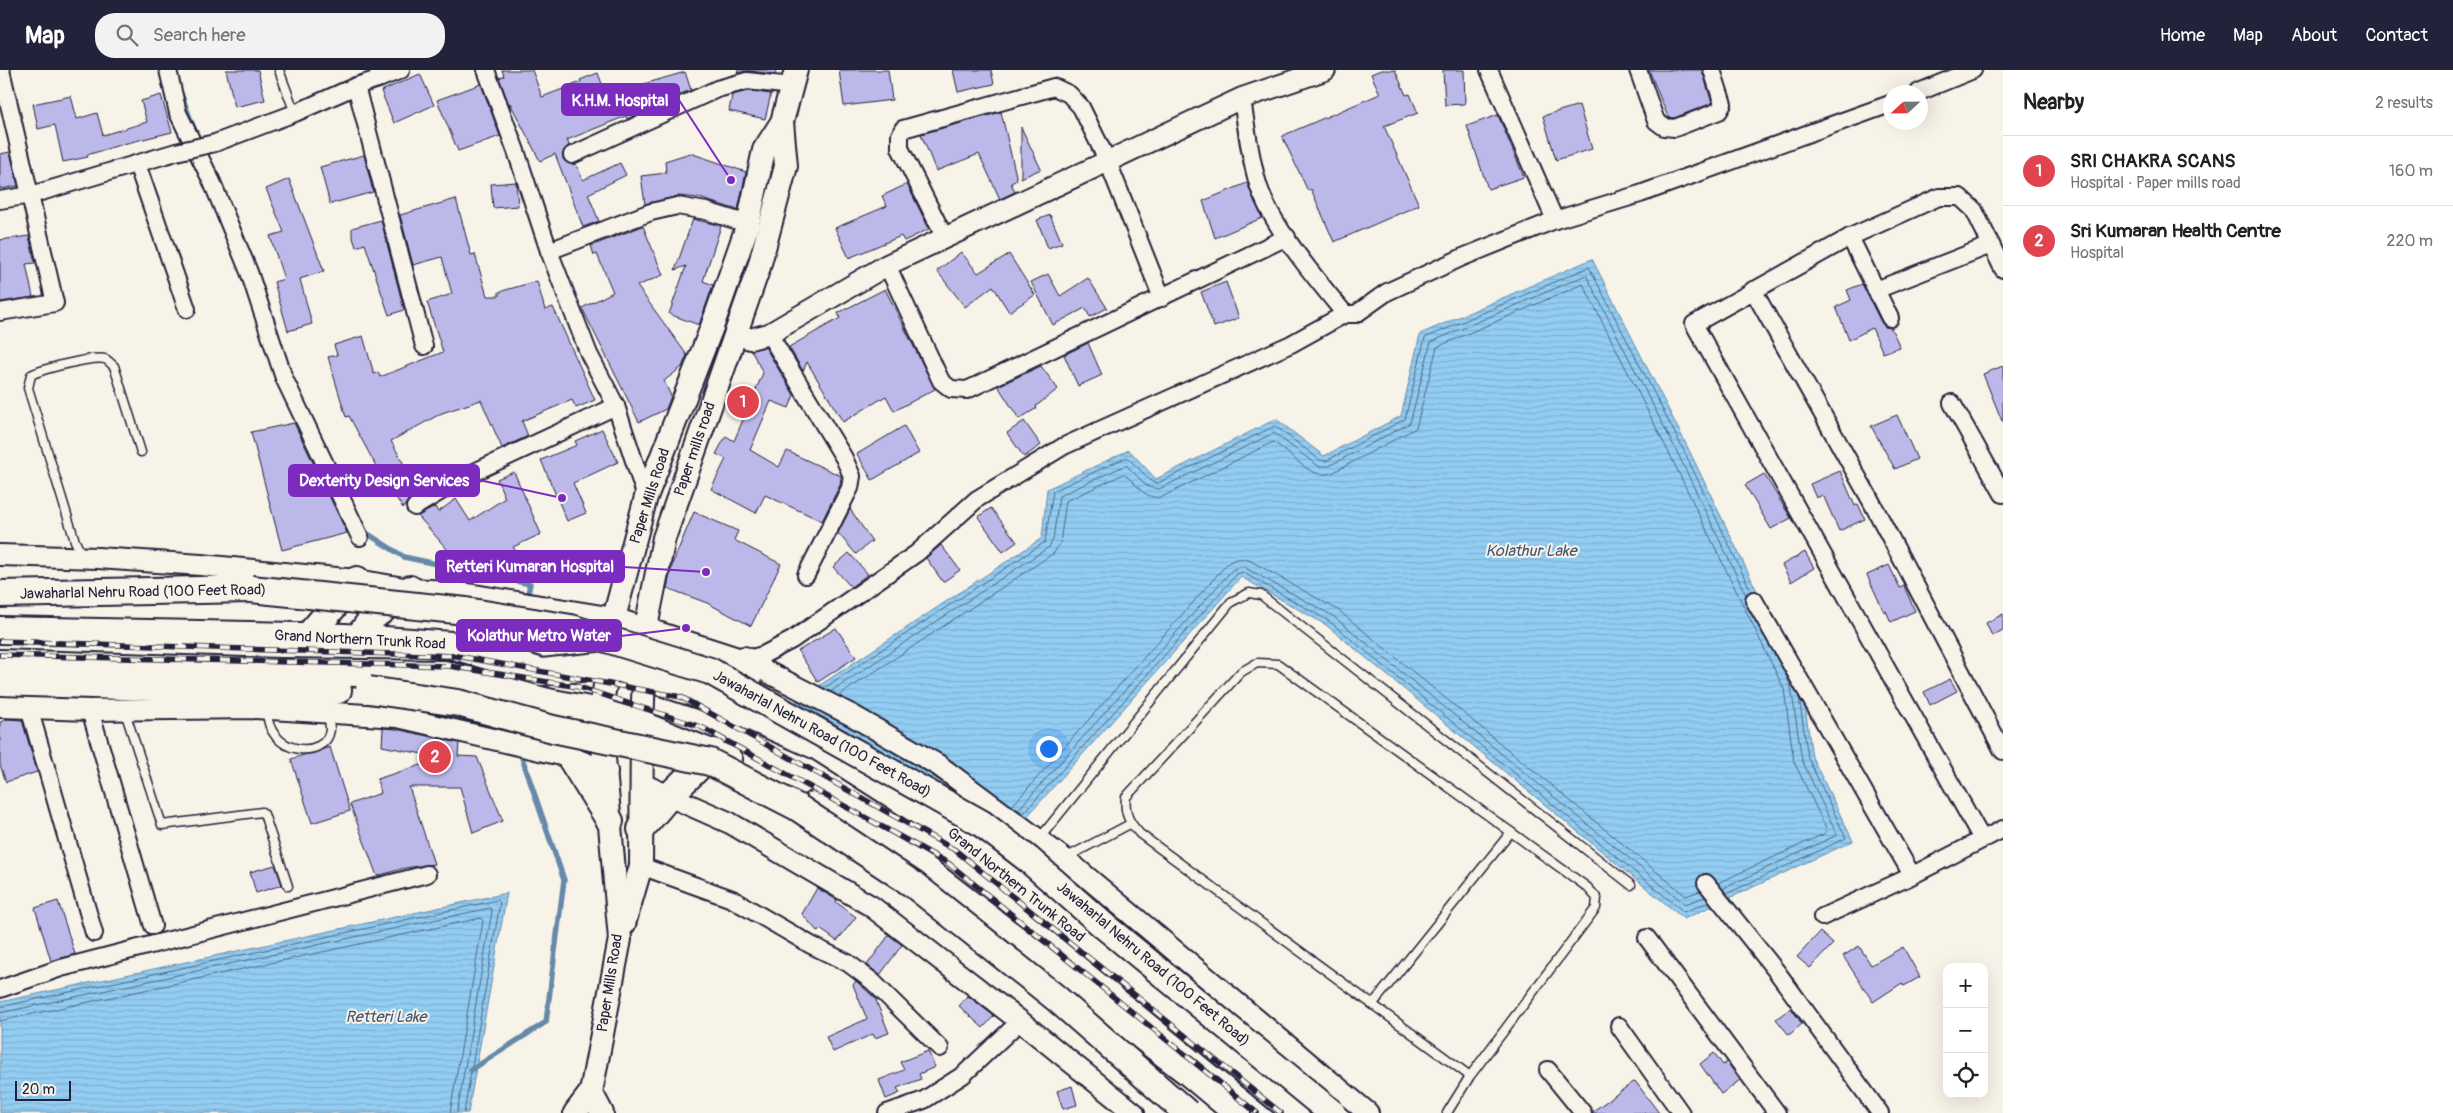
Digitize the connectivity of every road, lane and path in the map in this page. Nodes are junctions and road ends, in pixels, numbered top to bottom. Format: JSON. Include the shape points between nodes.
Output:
{"nodes":[{"id":1,"x":1,"y":70,"type":"edge"},
{"id":2,"x":168,"y":70,"type":"edge"},
{"id":3,"x":279,"y":70,"type":"edge"},
{"id":4,"x":402,"y":70,"type":"edge"},
{"id":5,"x":486,"y":70,"type":"edge"},
{"id":6,"x":1326,"y":70,"type":"edge"},
{"id":7,"x":1489,"y":70,"type":"edge"},
{"id":8,"x":1638,"y":70,"type":"edge"},
{"id":9,"x":1712,"y":70,"type":"edge"},
{"id":10,"x":1973,"y":70,"type":"edge"},
{"id":11,"x":380,"y":74,"type":"edge"},
{"id":12,"x":794,"y":78,"type":"edge"},
{"id":13,"x":356,"y":86,"type":"junction"},
{"id":14,"x":1928,"y":88,"type":"edge"},
{"id":15,"x":1242,"y":98,"type":"junction"},
{"id":16,"x":1883,"y":107,"type":"edge"},
{"id":17,"x":295,"y":113,"type":"junction"},
{"id":18,"x":782,"y":122,"type":"junction"},
{"id":19,"x":572,"y":155,"type":"dead end"},
{"id":20,"x":1108,"y":162,"type":"junction"},
{"id":21,"x":137,"y":164,"type":"junction"},
{"id":22,"x":31,"y":195,"type":"junction"},
{"id":23,"x":0,"y":200,"type":"edge"},
{"id":24,"x":1555,"y":220,"type":"junction"},
{"id":25,"x":748,"y":224,"type":"junction"},
{"id":26,"x":1287,"y":237,"type":"junction"},
{"id":27,"x":1850,"y":237,"type":"junction"},
{"id":28,"x":945,"y":238,"type":"junction"},
{"id":29,"x":1991,"y":245,"type":"junction"},
{"id":30,"x":548,"y":251,"type":"junction"},
{"id":31,"x":887,"y":265,"type":"junction"},
{"id":32,"x":2003,"y":269,"type":"edge"},
{"id":33,"x":1754,"y":290,"type":"junction"},
{"id":34,"x":1876,"y":290,"type":"junction"},
{"id":35,"x":1162,"y":298,"type":"junction"},
{"id":36,"x":188,"y":309,"type":"dead end"},
{"id":37,"x":0,"y":312,"type":"edge"},
{"id":38,"x":1345,"y":314,"type":"junction"},
{"id":39,"x":1890,"y":318,"type":"dead end"},
{"id":40,"x":736,"y":332,"type":"junction"},
{"id":41,"x":769,"y":334,"type":"junction"},
{"id":42,"x":424,"y":346,"type":"dead end"},
{"id":43,"x":1952,"y":404,"type":"dead end"},
{"id":44,"x":616,"y":406,"type":"junction"},
{"id":45,"x":141,"y":452,"type":"dead end"},
{"id":46,"x":2003,"y":494,"type":"edge"},
{"id":47,"x":646,"y":497,"type":"junction"},
{"id":48,"x":415,"y":507,"type":"dead end"},
{"id":49,"x":360,"y":537,"type":"dead end"},
{"id":50,"x":0,"y":555,"type":"edge"},
{"id":51,"x":83,"y":558,"type":"junction"},
{"id":52,"x":806,"y":575,"type":"dead end"},
{"id":53,"x":358,"y":580,"type":"junction"},
{"id":54,"x":410,"y":589,"type":"junction"},
{"id":55,"x":0,"y":594,"type":"edge"},
{"id":56,"x":1754,"y":600,"type":"dead end"},
{"id":57,"x":614,"y":618,"type":"junction"},
{"id":58,"x":646,"y":627,"type":"junction"},
{"id":59,"x":0,"y":630,"type":"edge"},
{"id":60,"x":308,"y":636,"type":"junction"},
{"id":61,"x":358,"y":638,"type":"junction"},
{"id":62,"x":744,"y":660,"type":"junction"},
{"id":63,"x":0,"y":663,"type":"edge"},
{"id":64,"x":609,"y":665,"type":"junction"},
{"id":65,"x":645,"y":675,"type":"junction"},
{"id":66,"x":0,"y":682,"type":"edge"},
{"id":67,"x":267,"y":690,"type":"junction"},
{"id":68,"x":548,"y":702,"type":"junction"},
{"id":69,"x":0,"y":707,"type":"edge"},
{"id":70,"x":29,"y":708,"type":"junction"},
{"id":71,"x":90,"y":710,"type":"junction"},
{"id":72,"x":125,"y":710,"type":"junction"},
{"id":73,"x":600,"y":712,"type":"junction"},
{"id":74,"x":329,"y":713,"type":"junction"},
{"id":75,"x":755,"y":718,"type":"junction"},
{"id":76,"x":642,"y":725,"type":"junction"},
{"id":77,"x":2003,"y":751,"type":"edge"},
{"id":78,"x":714,"y":752,"type":"junction"},
{"id":79,"x":570,"y":757,"type":"junction"},
{"id":80,"x":607,"y":771,"type":"junction"},
{"id":81,"x":642,"y":784,"type":"junction"},
{"id":82,"x":669,"y":796,"type":"junction"},
{"id":83,"x":610,"y":821,"type":"junction"},
{"id":84,"x":1130,"y":824,"type":"junction"},
{"id":85,"x":641,"y":829,"type":"junction"},
{"id":86,"x":2003,"y":829,"type":"edge"},
{"id":87,"x":1511,"y":832,"type":"junction"},
{"id":88,"x":1039,"y":839,"type":"junction"},
{"id":89,"x":1982,"y":839,"type":"junction"},
{"id":90,"x":1064,"y":858,"type":"junction"},
{"id":91,"x":641,"y":866,"type":"junction"},
{"id":92,"x":427,"y":874,"type":"dead end"},
{"id":93,"x":1912,"y":875,"type":"junction"},
{"id":94,"x":1706,"y":883,"type":"dead end"},
{"id":95,"x":1631,"y":885,"type":"dead end"},
{"id":96,"x":288,"y":886,"type":"dead end"},
{"id":97,"x":1822,"y":917,"type":"dead end"},
{"id":98,"x":153,"y":926,"type":"dead end"},
{"id":99,"x":94,"y":933,"type":"dead end"},
{"id":100,"x":1647,"y":938,"type":"dead end"},
{"id":101,"x":620,"y":939,"type":"junction"},
{"id":102,"x":0,"y":988,"type":"edge"},
{"id":103,"x":1372,"y":1005,"type":"junction"},
{"id":104,"x":1020,"y":1020,"type":"junction"},
{"id":105,"x":1619,"y":1026,"type":"dead end"},
{"id":106,"x":940,"y":1048,"type":"dead end"},
{"id":107,"x":1548,"y":1070,"type":"dead end"},
{"id":108,"x":1470,"y":1076,"type":"junction"},
{"id":109,"x":591,"y":1092,"type":"junction"},
{"id":110,"x":574,"y":1113,"type":"edge"},
{"id":111,"x":602,"y":1113,"type":"edge"},
{"id":112,"x":887,"y":1113,"type":"edge"},
{"id":113,"x":1134,"y":1113,"type":"edge"},
{"id":114,"x":1187,"y":1113,"type":"edge"},
{"id":115,"x":1237,"y":1113,"type":"edge"},
{"id":116,"x":1296,"y":1113,"type":"edge"},
{"id":117,"x":1332,"y":1113,"type":"edge"},
{"id":118,"x":1368,"y":1113,"type":"edge"},
{"id":119,"x":1447,"y":1113,"type":"edge"},
{"id":120,"x":1583,"y":1113,"type":"edge"},
{"id":121,"x":1681,"y":1113,"type":"edge"},
{"id":122,"x":1777,"y":1113,"type":"edge"},
{"id":123,"x":1880,"y":1113,"type":"edge"}],
"edges":[{"from":1,"to":22,"type":"street"},
{"from":2,"to":49,"type":"street","via":[[178,113],[212,182],[249,272],[284,378]]},
{"from":3,"to":17,"type":"lane"},
{"from":4,"to":11,"type":"street"},
{"from":5,"to":30,"type":"street"},
{"from":6,"to":15,"type":"street"},
{"from":7,"to":24,"type":"street"},
{"from":8,"to":9,"type":"street","via":[[1656,121],[1664,128],[1675,128],[1719,111],[1723,104]]},
{"from":10,"to":14,"type":"street"},
{"from":11,"to":13,"type":"street"},
{"from":12,"to":18,"type":"main road","name":"Paper Mills Road"},
{"from":12,"to":19,"type":"street","via":[[747,81],[717,89]]},
{"from":13,"to":17,"type":"street"},
{"from":13,"to":42,"type":"street"},
{"from":15,"to":20,"type":"street"},
{"from":15,"to":26,"type":"street","via":[[1246,134],[1258,186]]},
{"from":16,"to":24,"type":"street","via":[[1640,194]]},
{"from":17,"to":21,"type":"street","bridge":true,"via":[[215,143]]},
{"from":18,"to":25,"type":"main road","name":"Paper Mills Road","via":[[764,150]]},
{"from":18,"to":40,"type":"main road","name":"Paper mills road","via":[[786,166]]},
{"from":20,"to":28,"type":"street"},
{"from":20,"to":28,"type":"street","via":[[1081,108],[1069,94],[1054,87],[903,129],[900,148]]},
{"from":20,"to":35,"type":"street"},
{"from":21,"to":22,"type":"street"},
{"from":21,"to":36,"type":"street"},
{"from":22,"to":23,"type":"street"},
{"from":22,"to":37,"type":"street","via":[[55,303]]},
{"from":24,"to":38,"type":"street","via":[[1387,292],[1364,311]]},
{"from":25,"to":30,"type":"street","via":[[677,206],[651,212]]},
{"from":25,"to":47,"type":"main road","name":"Paper Mills Road","via":[[712,328]]},
{"from":26,"to":35,"type":"street"},
{"from":26,"to":38,"type":"street"},
{"from":27,"to":29,"type":"street","via":[[1939,197],[1960,197],[1974,210]]},
{"from":27,"to":33,"type":"street"},
{"from":27,"to":34,"type":"street"},
{"from":28,"to":31,"type":"street"},
{"from":29,"to":32,"type":"street"},
{"from":29,"to":34,"type":"street"},
{"from":30,"to":44,"type":"street","via":[[589,354]]},
{"from":31,"to":35,"type":"street","via":[[941,381],[951,389],[967,390]]},
{"from":31,"to":41,"type":"street"},
{"from":33,"to":77,"type":"street","via":[[1870,499]]},
{"from":33,"to":89,"type":"street","via":[[1694,324]]},
{"from":34,"to":39,"type":"street"},
{"from":38,"to":62,"type":"street","via":[[1290,344],[1064,446],[977,499],[917,554],[792,640],[763,655]]},
{"from":40,"to":41,"type":"street","via":[[750,338]]},
{"from":40,"to":58,"type":"main road","name":"Paper mills road","via":[[664,538]]},
{"from":41,"to":52,"type":"street","via":[[852,476],[850,488]]},
{"from":43,"to":46,"type":"street"},
{"from":44,"to":47,"type":"street"},
{"from":44,"to":48,"type":"street","via":[[484,467]]},
{"from":45,"to":51,"type":"lane","via":[[114,366],[106,359],[40,370],[31,376],[28,388]]},
{"from":47,"to":57,"type":"main road","name":"Paper Mills Road"},
{"from":50,"to":51,"type":"street"},
{"from":51,"to":53,"type":"street"},
{"from":53,"to":54,"type":"street"},
{"from":53,"to":60,"type":"main road"},
{"from":54,"to":57,"type":"street","via":[[450,591]]},
{"from":54,"to":61,"type":"main road","via":[[373,617]]},
{"from":55,"to":117,"type":"main road","name":"Jawaharlal Nehru Road (100 Feet Road)","bridge":true,"via":[[251,589],[457,610],[571,628],[710,671],[980,823],[1028,859]]},
{"from":56,"to":93,"type":"street"},
{"from":57,"to":58,"type":"street"},
{"from":57,"to":64,"type":"main road","name":"Paper Mills Road"},
{"from":58,"to":62,"type":"street"},
{"from":58,"to":65,"type":"main road","name":"Paper mills road"},
{"from":59,"to":60,"type":"main road","name":"Grand Northern Trunk Road"},
{"from":60,"to":61,"type":"main road","name":"Grand Northern Trunk Road"},
{"from":61,"to":64,"type":"main road","name":"Grand Northern Trunk Road","via":[[451,645],[542,672]]},
{"from":62,"to":75,"type":"main road"},
{"from":62,"to":88,"type":"street","via":[[853,716],[938,765]]},
{"from":63,"to":67,"type":"main road","name":"Grand Northern Trunk Road"},
{"from":64,"to":65,"type":"main road","name":"Grand Northern Trunk Road"},
{"from":64,"to":73,"type":"main road","name":"Paper Mills Road"},
{"from":65,"to":75,"type":"main road","name":"Grand Northern Trunk Road"},
{"from":65,"to":76,"type":"main road","name":"Paper mills road"},
{"from":66,"to":67,"type":"main road"},
{"from":67,"to":68,"type":"main road","name":"Grand Northern Trunk Road","via":[[444,674]]},
{"from":67,"to":72,"type":"street"},
{"from":67,"to":74,"type":"street"},
{"from":67,"to":74,"type":"lane","via":[[267,716],[274,734],[295,750],[323,743],[330,732]]},
{"from":67,"to":114,"type":"main road","bridge":true,"via":[[368,690],[458,703],[553,729],[719,766],[797,807],[914,885],[1056,998]]},
{"from":68,"to":73,"type":"main road","name":"Grand Northern Trunk Road"},
{"from":68,"to":79,"type":"main road"},
{"from":69,"to":70,"type":"street"},
{"from":70,"to":71,"type":"street"},
{"from":70,"to":99,"type":"street"},
{"from":71,"to":72,"type":"street"},
{"from":71,"to":98,"type":"street"},
{"from":72,"to":96,"type":"lane","via":[[162,825],[260,812],[264,814]]},
{"from":73,"to":76,"type":"main road","name":"Grand Northern Trunk Road"},
{"from":73,"to":80,"type":"main road","name":"Paper Mills Road"},
{"from":74,"to":79,"type":"street","via":[[398,717]]},
{"from":75,"to":116,"type":"main road","name":"Grand Northern Trunk Road","via":[[816,746],[961,838]]},
{"from":76,"to":78,"type":"main road","name":"Grand Northern Trunk Road"},
{"from":76,"to":81,"type":"main road","name":"Paper mills road"},
{"from":78,"to":82,"type":"main road"},
{"from":78,"to":115,"type":"main road","name":"Grand Northern Trunk Road","via":[[799,796],[926,870]]},
{"from":79,"to":80,"type":"street"},
{"from":79,"to":83,"type":"main road"},
{"from":80,"to":83,"type":"main road","name":"Paper Mills Road"},
{"from":81,"to":82,"type":"street"},
{"from":81,"to":85,"type":"main road","name":"Paper mills road"},
{"from":82,"to":85,"type":"main road"},
{"from":82,"to":104,"type":"street","via":[[730,823],[871,906]]},
{"from":83,"to":101,"type":"main road","name":"Paper Mills Road"},
{"from":84,"to":87,"type":"lane","via":[[1124,810],[1126,797],[1229,683],[1256,663],[1278,664]]},
{"from":84,"to":90,"type":"lane"},
{"from":84,"to":103,"type":"lane"},
{"from":85,"to":91,"type":"main road","name":"Paper mills road"},
{"from":86,"to":89,"type":"street"},
{"from":87,"to":103,"type":"lane"},
{"from":87,"to":108,"type":"lane","via":[[1587,887],[1597,898],[1596,908]]},
{"from":88,"to":90,"type":"street"},
{"from":88,"to":95,"type":"lane","via":[[1231,602],[1249,593],[1261,595]]},
{"from":89,"to":93,"type":"street"},
{"from":90,"to":118,"type":"street"},
{"from":91,"to":101,"type":"main road","name":"Paper mills road"},
{"from":91,"to":106,"type":"street","via":[[732,899],[848,963],[872,981]]},
{"from":92,"to":102,"type":"street","via":[[61,968]]},
{"from":93,"to":97,"type":"street"},
{"from":94,"to":123,"type":"street","via":[[1777,972]]},
{"from":100,"to":122,"type":"street"},
{"from":101,"to":109,"type":"main road","name":"Paper Mills Road"},
{"from":103,"to":108,"type":"lane"},
{"from":104,"to":112,"type":"street","via":[[963,1075],[924,1100]]},
{"from":104,"to":113,"type":"street"},
{"from":105,"to":121,"type":"street"},
{"from":107,"to":120,"type":"street"},
{"from":108,"to":119,"type":"lane"},
{"from":109,"to":110,"type":"main road","name":"Paper Mills Road"},
{"from":109,"to":111,"type":"main road"}]}
